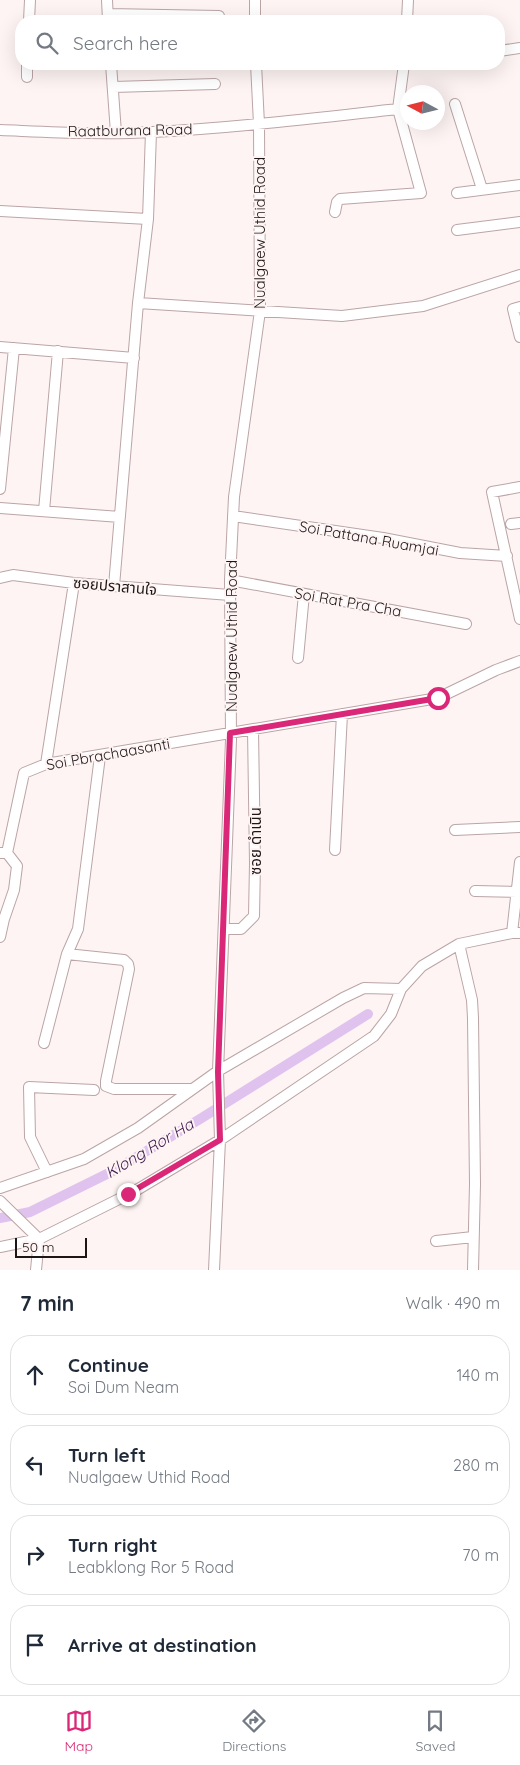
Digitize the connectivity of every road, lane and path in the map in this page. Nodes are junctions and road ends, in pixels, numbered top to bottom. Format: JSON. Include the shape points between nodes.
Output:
{"nodes":[{"id":1,"x":30,"y":0,"type":"edge"},
{"id":2,"x":107,"y":0,"type":"edge"},
{"id":3,"x":255,"y":0,"type":"edge"},
{"id":4,"x":408,"y":0,"type":"edge"},
{"id":5,"x":29,"y":15,"type":"edge"},
{"id":6,"x":108,"y":15,"type":"edge"},
{"id":7,"x":256,"y":15,"type":"edge"},
{"id":8,"x":407,"y":15,"type":"edge"},
{"id":9,"x":520,"y":48,"type":"edge"},
{"id":10,"x":505,"y":51,"type":"edge"},
{"id":11,"x":27,"y":70,"type":"edge"},
{"id":12,"x":112,"y":70,"type":"edge"},
{"id":13,"x":256,"y":70,"type":"edge"},
{"id":14,"x":403,"y":70,"type":"edge"},
{"id":15,"x":27,"y":78,"type":"dead end"},
{"id":16,"x":216,"y":84,"type":"dead end"},
{"id":17,"x":113,"y":87,"type":"junction"},
{"id":18,"x":455,"y":104,"type":"dead end"},
{"id":19,"x":398,"y":109,"type":"junction"},
{"id":20,"x":259,"y":124,"type":"junction"},
{"id":21,"x":0,"y":130,"type":"edge"},
{"id":22,"x":151,"y":132,"type":"junction"},
{"id":23,"x":116,"y":133,"type":"junction"},
{"id":24,"x":520,"y":185,"type":"edge"},
{"id":25,"x":482,"y":189,"type":"junction"},
{"id":26,"x":457,"y":193,"type":"dead end"},
{"id":27,"x":0,"y":211,"type":"edge"},
{"id":28,"x":335,"y":212,"type":"dead end"},
{"id":29,"x":148,"y":219,"type":"junction"},
{"id":30,"x":520,"y":222,"type":"edge"},
{"id":31,"x":456,"y":230,"type":"dead end"},
{"id":32,"x":520,"y":275,"type":"edge"},
{"id":33,"x":138,"y":303,"type":"junction"},
{"id":34,"x":520,"y":307,"type":"edge"},
{"id":35,"x":260,"y":311,"type":"junction"},
{"id":36,"x":520,"y":337,"type":"edge"},
{"id":37,"x":0,"y":347,"type":"edge"},
{"id":38,"x":14,"y":348,"type":"junction"},
{"id":39,"x":58,"y":351,"type":"junction"},
{"id":40,"x":134,"y":358,"type":"junction"},
{"id":41,"x":520,"y":487,"type":"edge"},
{"id":42,"x":0,"y":489,"type":"edge"},
{"id":43,"x":0,"y":508,"type":"edge"},
{"id":44,"x":44,"y":511,"type":"junction"},
{"id":45,"x":233,"y":516,"type":"junction"},
{"id":46,"x":120,"y":517,"type":"junction"},
{"id":47,"x":506,"y":556,"type":"junction"},
{"id":48,"x":0,"y":578,"type":"edge"},
{"id":49,"x":230,"y":580,"type":"junction"},
{"id":50,"x":74,"y":583,"type":"junction"},
{"id":51,"x":114,"y":586,"type":"junction"},
{"id":52,"x":304,"y":594,"type":"junction"},
{"id":53,"x":230,"y":596,"type":"junction"},
{"id":54,"x":520,"y":619,"type":"edge"},
{"id":55,"x":466,"y":624,"type":"dead end"},
{"id":56,"x":298,"y":658,"type":"dead end"},
{"id":57,"x":520,"y":661,"type":"edge"},
{"id":58,"x":342,"y":714,"type":"junction"},
{"id":59,"x":253,"y":729,"type":"junction"},
{"id":60,"x":230,"y":733,"type":"junction"},
{"id":61,"x":100,"y":756,"type":"junction"},
{"id":62,"x":46,"y":764,"type":"junction"},
{"id":63,"x":520,"y":827,"type":"edge"},
{"id":64,"x":455,"y":830,"type":"dead end"},
{"id":65,"x":336,"y":850,"type":"dead end"},
{"id":66,"x":4,"y":853,"type":"edge"},
{"id":67,"x":520,"y":862,"type":"edge"},
{"id":68,"x":474,"y":891,"type":"dead end"},
{"id":69,"x":517,"y":892,"type":"junction"},
{"id":70,"x":224,"y":929,"type":"junction"},
{"id":71,"x":1,"y":931,"type":"edge"},
{"id":72,"x":516,"y":933,"type":"edge"},
{"id":73,"x":459,"y":944,"type":"junction"},
{"id":74,"x":67,"y":954,"type":"junction"},
{"id":75,"x":401,"y":990,"type":"junction"},
{"id":76,"x":44,"y":1043,"type":"dead end"},
{"id":77,"x":218,"y":1072,"type":"junction"},
{"id":78,"x":192,"y":1089,"type":"junction"},
{"id":79,"x":94,"y":1090,"type":"dead end"},
{"id":80,"x":220,"y":1140,"type":"junction"},
{"id":81,"x":47,"y":1172,"type":"junction"},
{"id":82,"x":0,"y":1188,"type":"edge"},
{"id":83,"x":0,"y":1201,"type":"edge"},
{"id":84,"x":473,"y":1237,"type":"junction"},
{"id":85,"x":39,"y":1239,"type":"junction"},
{"id":86,"x":436,"y":1240,"type":"dead end"},
{"id":87,"x":0,"y":1247,"type":"edge"},
{"id":88,"x":36,"y":1270,"type":"edge"},
{"id":89,"x":214,"y":1270,"type":"edge"},
{"id":90,"x":473,"y":1270,"type":"edge"}],
"edges":[{"from":1,"to":5,"type":"street"},
{"from":2,"to":6,"type":"street"},
{"from":3,"to":7,"type":"street"},
{"from":4,"to":8,"type":"street"},
{"from":9,"to":10,"type":"street"},
{"from":11,"to":15,"type":"street"},
{"from":12,"to":17,"type":"street"},
{"from":13,"to":20,"type":"street","name":"Nualgaew Uthid Road"},
{"from":14,"to":19,"type":"street"},
{"from":16,"to":17,"type":"street"},
{"from":17,"to":23,"type":"street"},
{"from":18,"to":25,"type":"street"},
{"from":19,"to":20,"type":"street","name":"Raatburana Road"},
{"from":19,"to":28,"type":"street","via":[[421,193],[340,199]]},
{"from":20,"to":22,"type":"street","name":"Raatburana Road"},
{"from":20,"to":35,"type":"street","name":"Nualgaew Uthid Road"},
{"from":21,"to":23,"type":"street","name":"Raatburana Road"},
{"from":22,"to":23,"type":"street","name":"Raatburana Road"},
{"from":22,"to":29,"type":"street"},
{"from":24,"to":25,"type":"street"},
{"from":25,"to":26,"type":"street"},
{"from":27,"to":29,"type":"street"},
{"from":29,"to":33,"type":"street"},
{"from":30,"to":31,"type":"street"},
{"from":32,"to":35,"type":"street","via":[[423,306],[342,316]]},
{"from":33,"to":35,"type":"street"},
{"from":33,"to":40,"type":"street"},
{"from":34,"to":36,"type":"street","via":[[514,309]]},
{"from":35,"to":45,"type":"street","name":"Nualgaew Uthid Road"},
{"from":37,"to":38,"type":"street"},
{"from":38,"to":39,"type":"street"},
{"from":38,"to":42,"type":"street"},
{"from":39,"to":40,"type":"street"},
{"from":39,"to":44,"type":"street"},
{"from":40,"to":46,"type":"street"},
{"from":41,"to":47,"type":"street","via":[[492,492]]},
{"from":43,"to":44,"type":"street"},
{"from":44,"to":46,"type":"street"},
{"from":45,"to":47,"type":"street","name":"Soi Pattana Ruamjai","via":[[460,553]]},
{"from":45,"to":49,"type":"street","name":"Nualgaew Uthid Road"},
{"from":46,"to":51,"type":"street"},
{"from":47,"to":54,"type":"street"},
{"from":48,"to":50,"type":"street","name":"ซอยปราสานใจ","via":[[13,575]]},
{"from":49,"to":52,"type":"street","name":"Soi Rat Pra Cha"},
{"from":49,"to":53,"type":"street","name":"Nualgaew Uthid Road"},
{"from":50,"to":51,"type":"street","name":"ซอยปราสานใจ"},
{"from":50,"to":62,"type":"street"},
{"from":51,"to":53,"type":"street","name":"ซอยปราสานใจ"},
{"from":52,"to":55,"type":"street","name":"Soi Rat Pra Cha"},
{"from":52,"to":56,"type":"street"},
{"from":53,"to":60,"type":"street","name":"Nualgaew Uthid Road"},
{"from":57,"to":58,"type":"street","name":"Soi Pbrachaasanti","via":[[438,698]]},
{"from":58,"to":59,"type":"street","name":"Soi Pbrachaasanti"},
{"from":58,"to":65,"type":"street"},
{"from":59,"to":60,"type":"street","name":"Soi Pbrachaasanti"},
{"from":59,"to":70,"type":"street","name":"ซอย ดำเนิน","via":[[254,916],[241,929]]},
{"from":60,"to":61,"type":"street","name":"Soi Pbrachaasanti"},
{"from":60,"to":70,"type":"street","name":"Nualgaew Uthid Road"},
{"from":61,"to":62,"type":"street","name":"Soi Pbrachaasanti"},
{"from":61,"to":74,"type":"street","via":[[78,929]]},
{"from":62,"to":66,"type":"street","name":"Soi Pbrachaasanti","via":[[24,773]]},
{"from":63,"to":64,"type":"street"},
{"from":66,"to":71,"type":"street","via":[[17,866],[14,890]]},
{"from":67,"to":69,"type":"street"},
{"from":68,"to":69,"type":"street"},
{"from":69,"to":72,"type":"street"},
{"from":70,"to":77,"type":"street","name":"Nualgaew Uthid Road"},
{"from":72,"to":73,"type":"street"},
{"from":73,"to":75,"type":"street","via":[[422,966]]},
{"from":73,"to":84,"type":"street","via":[[472,1000]]},
{"from":74,"to":76,"type":"street"},
{"from":74,"to":78,"type":"street","via":[[124,960],[128,964],[106,1086],[114,1089]]},
{"from":75,"to":77,"type":"street","via":[[364,988]]},
{"from":75,"to":80,"type":"street","via":[[391,1014],[374,1036]]},
{"from":77,"to":78,"type":"street"},
{"from":77,"to":80,"type":"street","name":"Nualgaew Uthid Road"},
{"from":78,"to":81,"type":"street","via":[[138,1128],[91,1155]]},
{"from":79,"to":81,"type":"street","via":[[29,1087],[30,1137]]},
{"from":80,"to":85,"type":"street","via":[[135,1191]]},
{"from":80,"to":89,"type":"street","name":"Nualgaew Uthid Road"},
{"from":81,"to":82,"type":"street"},
{"from":83,"to":85,"type":"street"},
{"from":84,"to":86,"type":"street"},
{"from":84,"to":90,"type":"street"},
{"from":85,"to":87,"type":"street"},
{"from":85,"to":88,"type":"street"}]}
